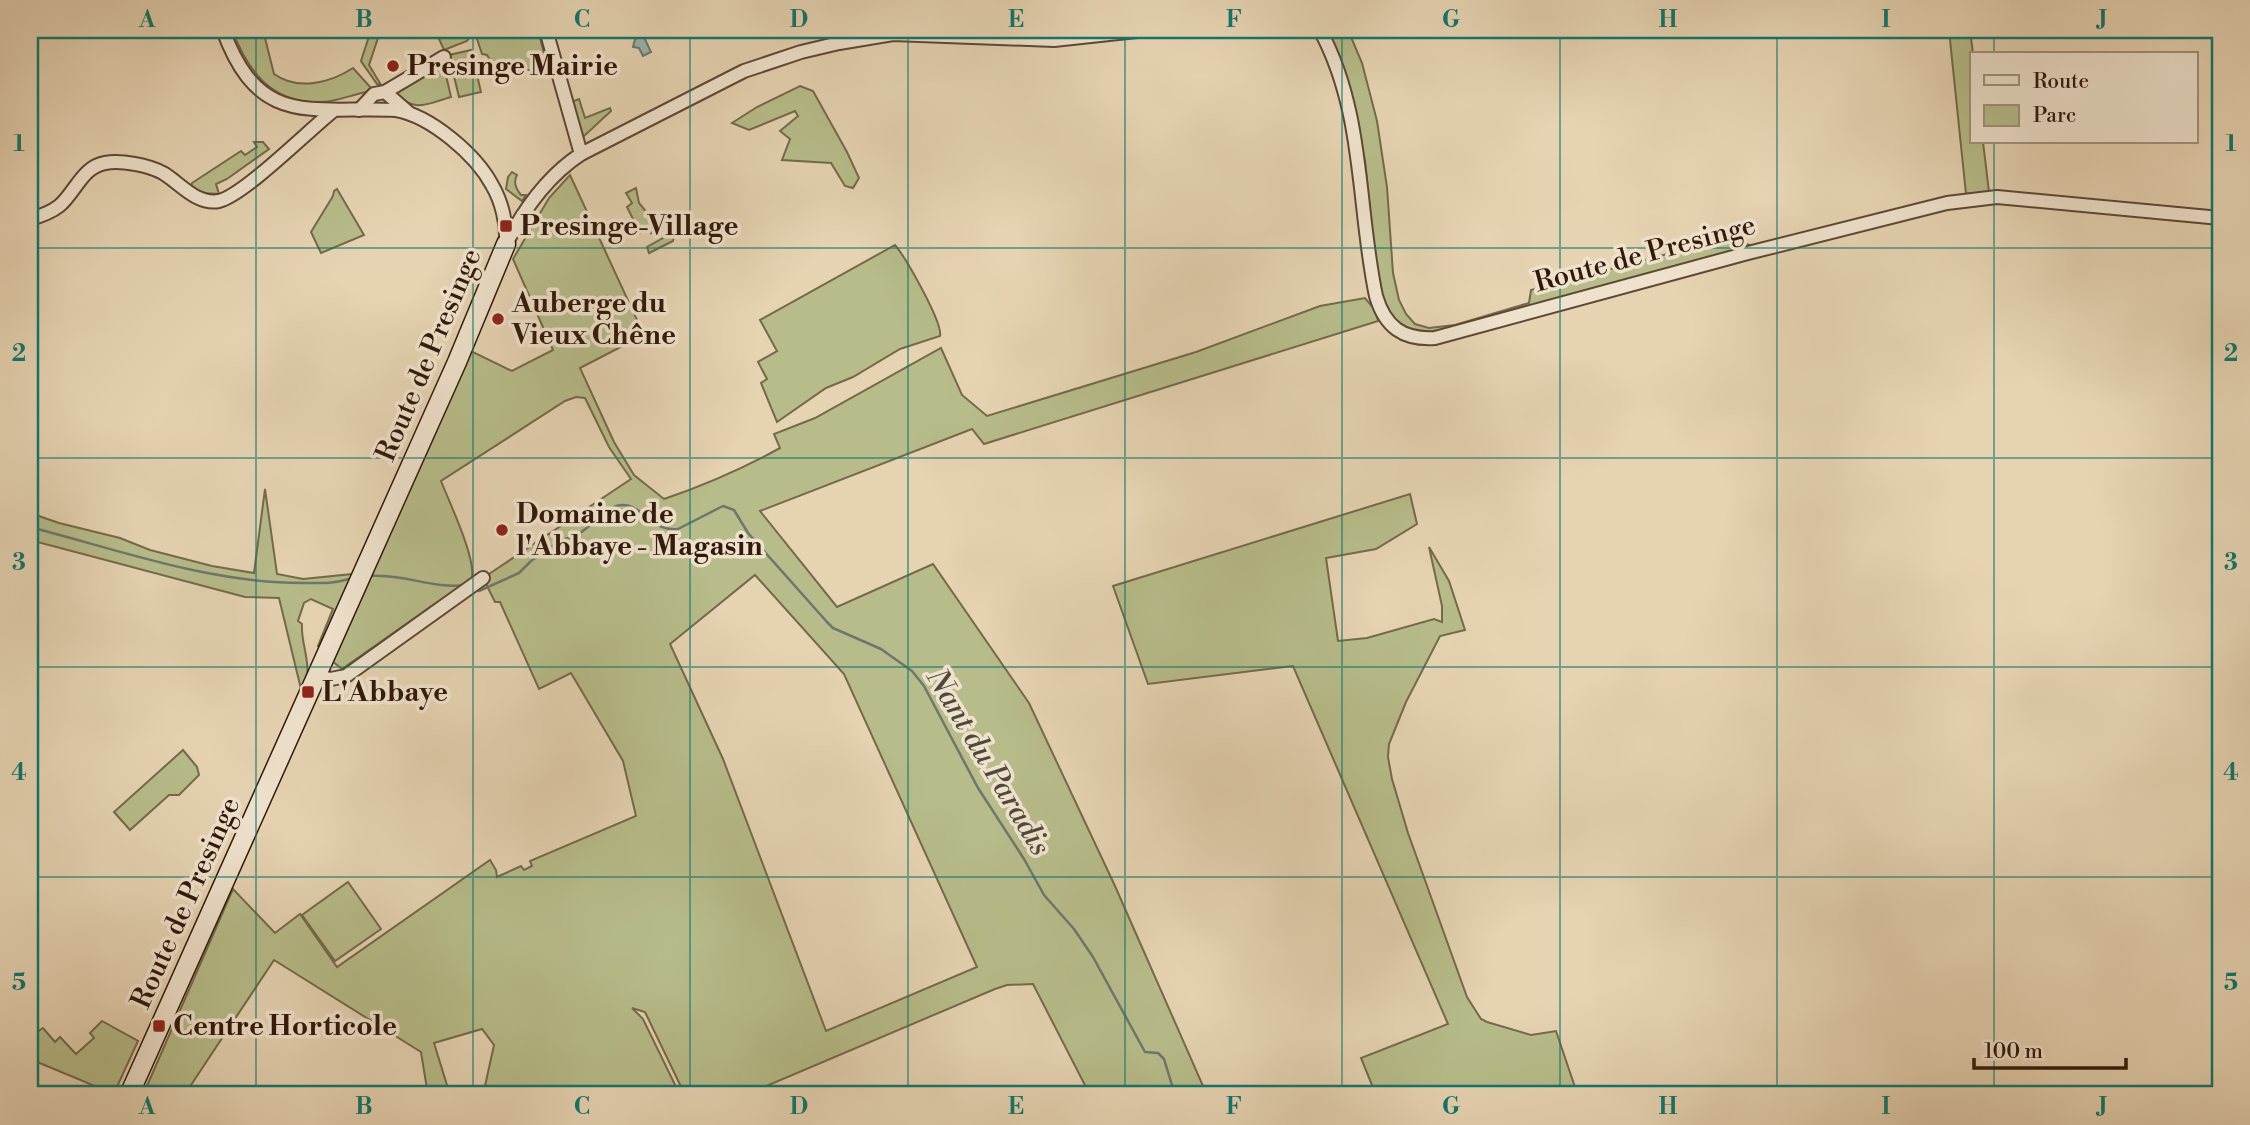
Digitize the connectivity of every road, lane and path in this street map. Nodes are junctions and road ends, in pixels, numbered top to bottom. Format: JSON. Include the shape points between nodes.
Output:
{"nodes":[{"id":1,"x":223,"y":30,"type":"edge"},
{"id":2,"x":547,"y":30,"type":"edge"},
{"id":3,"x":1146,"y":30,"type":"edge"},
{"id":4,"x":1320,"y":30,"type":"edge"},
{"id":5,"x":444,"y":57,"type":"dead end"},
{"id":6,"x":385,"y":92,"type":"junction"},
{"id":7,"x":359,"y":110,"type":"junction"},
{"id":8,"x":332,"y":111,"type":"junction"},
{"id":9,"x":408,"y":112,"type":"junction"},
{"id":10,"x":582,"y":154,"type":"junction"},
{"id":11,"x":2220,"y":218,"type":"edge"},
{"id":12,"x":30,"y":219,"type":"edge"},
{"id":13,"x":506,"y":235,"type":"junction"},
{"id":14,"x":474,"y":584,"type":"dead end"},
{"id":15,"x":317,"y":676,"type":"junction"},
{"id":16,"x":129,"y":1095,"type":"edge"}],
"edges":[{"from":1,"to":8,"type":"street","via":[[235,60],[263,92],[302,110]]},
{"from":2,"to":10,"type":"street"},
{"from":3,"to":10,"type":"street","name":"Route de Presinge","via":[[1024,40],[894,34],[839,43],[744,71]]},
{"from":4,"to":11,"type":"street","name":"Route de Presinge","via":[[1348,102],[1378,303],[1393,326],[1418,339],[1976,198]]},
{"from":5,"to":6,"type":"street"},
{"from":6,"to":7,"type":"street","via":[[374,94]]},
{"from":6,"to":9,"type":"street"},
{"from":7,"to":8,"type":"street"},
{"from":7,"to":9,"type":"street"},
{"from":8,"to":12,"type":"street","via":[[263,171],[218,201],[197,197],[153,169],[109,162],[89,171],[59,206]]},
{"from":9,"to":13,"type":"street","via":[[445,135],[484,173],[496,193]]},
{"from":10,"to":13,"type":"street","name":"Route de Presinge","via":[[545,186]]},
{"from":13,"to":15,"type":"street","name":"Route de Presinge","via":[[468,337]]},
{"from":14,"to":15,"type":"street","via":[[346,676]]},
{"from":15,"to":16,"type":"street","name":"Route de Presinge"}]}
